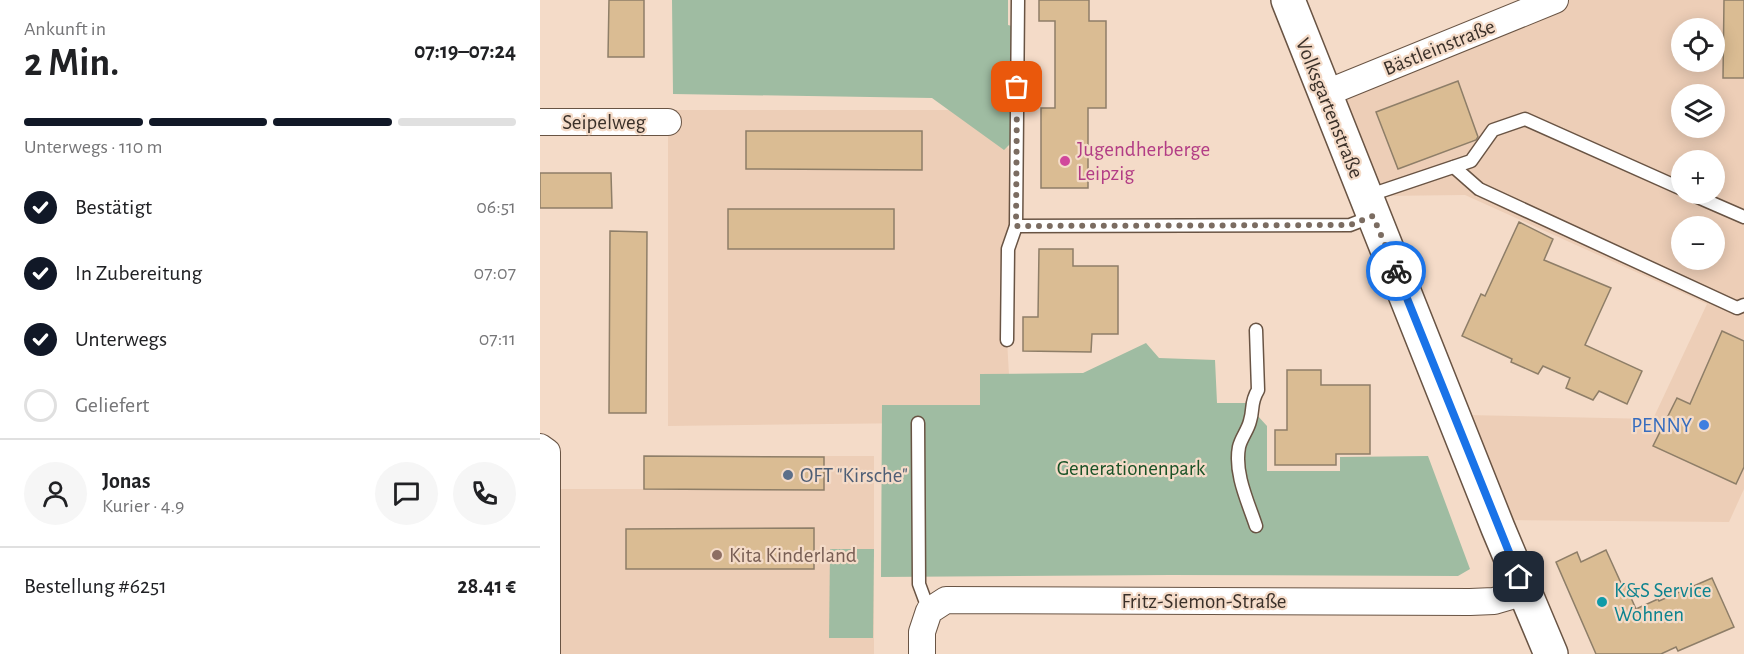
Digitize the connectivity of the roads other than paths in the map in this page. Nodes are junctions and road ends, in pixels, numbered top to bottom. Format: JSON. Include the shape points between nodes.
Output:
{"nodes":[{"id":1,"x":1018,"y":0,"type":"edge"},
{"id":2,"x":1288,"y":0,"type":"edge"},
{"id":3,"x":1555,"y":0,"type":"edge"},
{"id":4,"x":1324,"y":94,"type":"junction"},
{"id":5,"x":540,"y":122,"type":"edge"},
{"id":6,"x":668,"y":122,"type":"dead end"},
{"id":7,"x":1454,"y":167,"type":"junction"},
{"id":8,"x":1671,"y":184,"type":"edge"},
{"id":9,"x":1714,"y":204,"type":"edge"},
{"id":10,"x":1369,"y":206,"type":"junction"},
{"id":11,"x":1744,"y":217,"type":"edge"},
{"id":12,"x":1016,"y":226,"type":"junction"},
{"id":13,"x":1744,"y":305,"type":"edge"},
{"id":14,"x":1256,"y":330,"type":"dead end"},
{"id":15,"x":1007,"y":340,"type":"dead end"},
{"id":16,"x":918,"y":423,"type":"dead end"},
{"id":17,"x":543,"y":449,"type":"edge"},
{"id":18,"x":1256,"y":526,"type":"dead end"},
{"id":19,"x":1525,"y":592,"type":"junction"},
{"id":20,"x":929,"y":611,"type":"junction"},
{"id":21,"x":547,"y":654,"type":"edge"},
{"id":22,"x":922,"y":654,"type":"edge"},
{"id":23,"x":1551,"y":654,"type":"edge"}],
"edges":[{"from":1,"to":12,"type":"lane"},
{"from":2,"to":4,"type":"main road","name":"Volksgartenstraße"},
{"from":3,"to":4,"type":"street","name":"Bästleinstraße"},
{"from":4,"to":10,"type":"main road","name":"Volksgartenstraße"},
{"from":5,"to":6,"type":"street","name":"Seipelweg"},
{"from":7,"to":8,"type":"lane","via":[[1471,161],[1493,130],[1525,119]]},
{"from":7,"to":10,"type":"lane","via":[[1403,182]]},
{"from":7,"to":13,"type":"lane","via":[[1479,189],[1737,308]]},
{"from":9,"to":11,"type":"lane"},
{"from":10,"to":12,"type":"lane","via":[[1350,225]]},
{"from":10,"to":19,"type":"main road","name":"Volksgartenstraße"},
{"from":12,"to":15,"type":"lane","via":[[1008,249]]},
{"from":14,"to":18,"type":"lane","via":[[1258,390],[1238,458]]},
{"from":16,"to":20,"type":"lane","via":[[919,584]]},
{"from":17,"to":21,"type":"street"},
{"from":19,"to":20,"type":"street","name":"Fritz-Siemon-Straße","via":[[1494,601],[1470,602],[946,600]]},
{"from":19,"to":23,"type":"main road","name":"Volksgartenstraße"},
{"from":20,"to":22,"type":"street","via":[[922,632]]}]}
